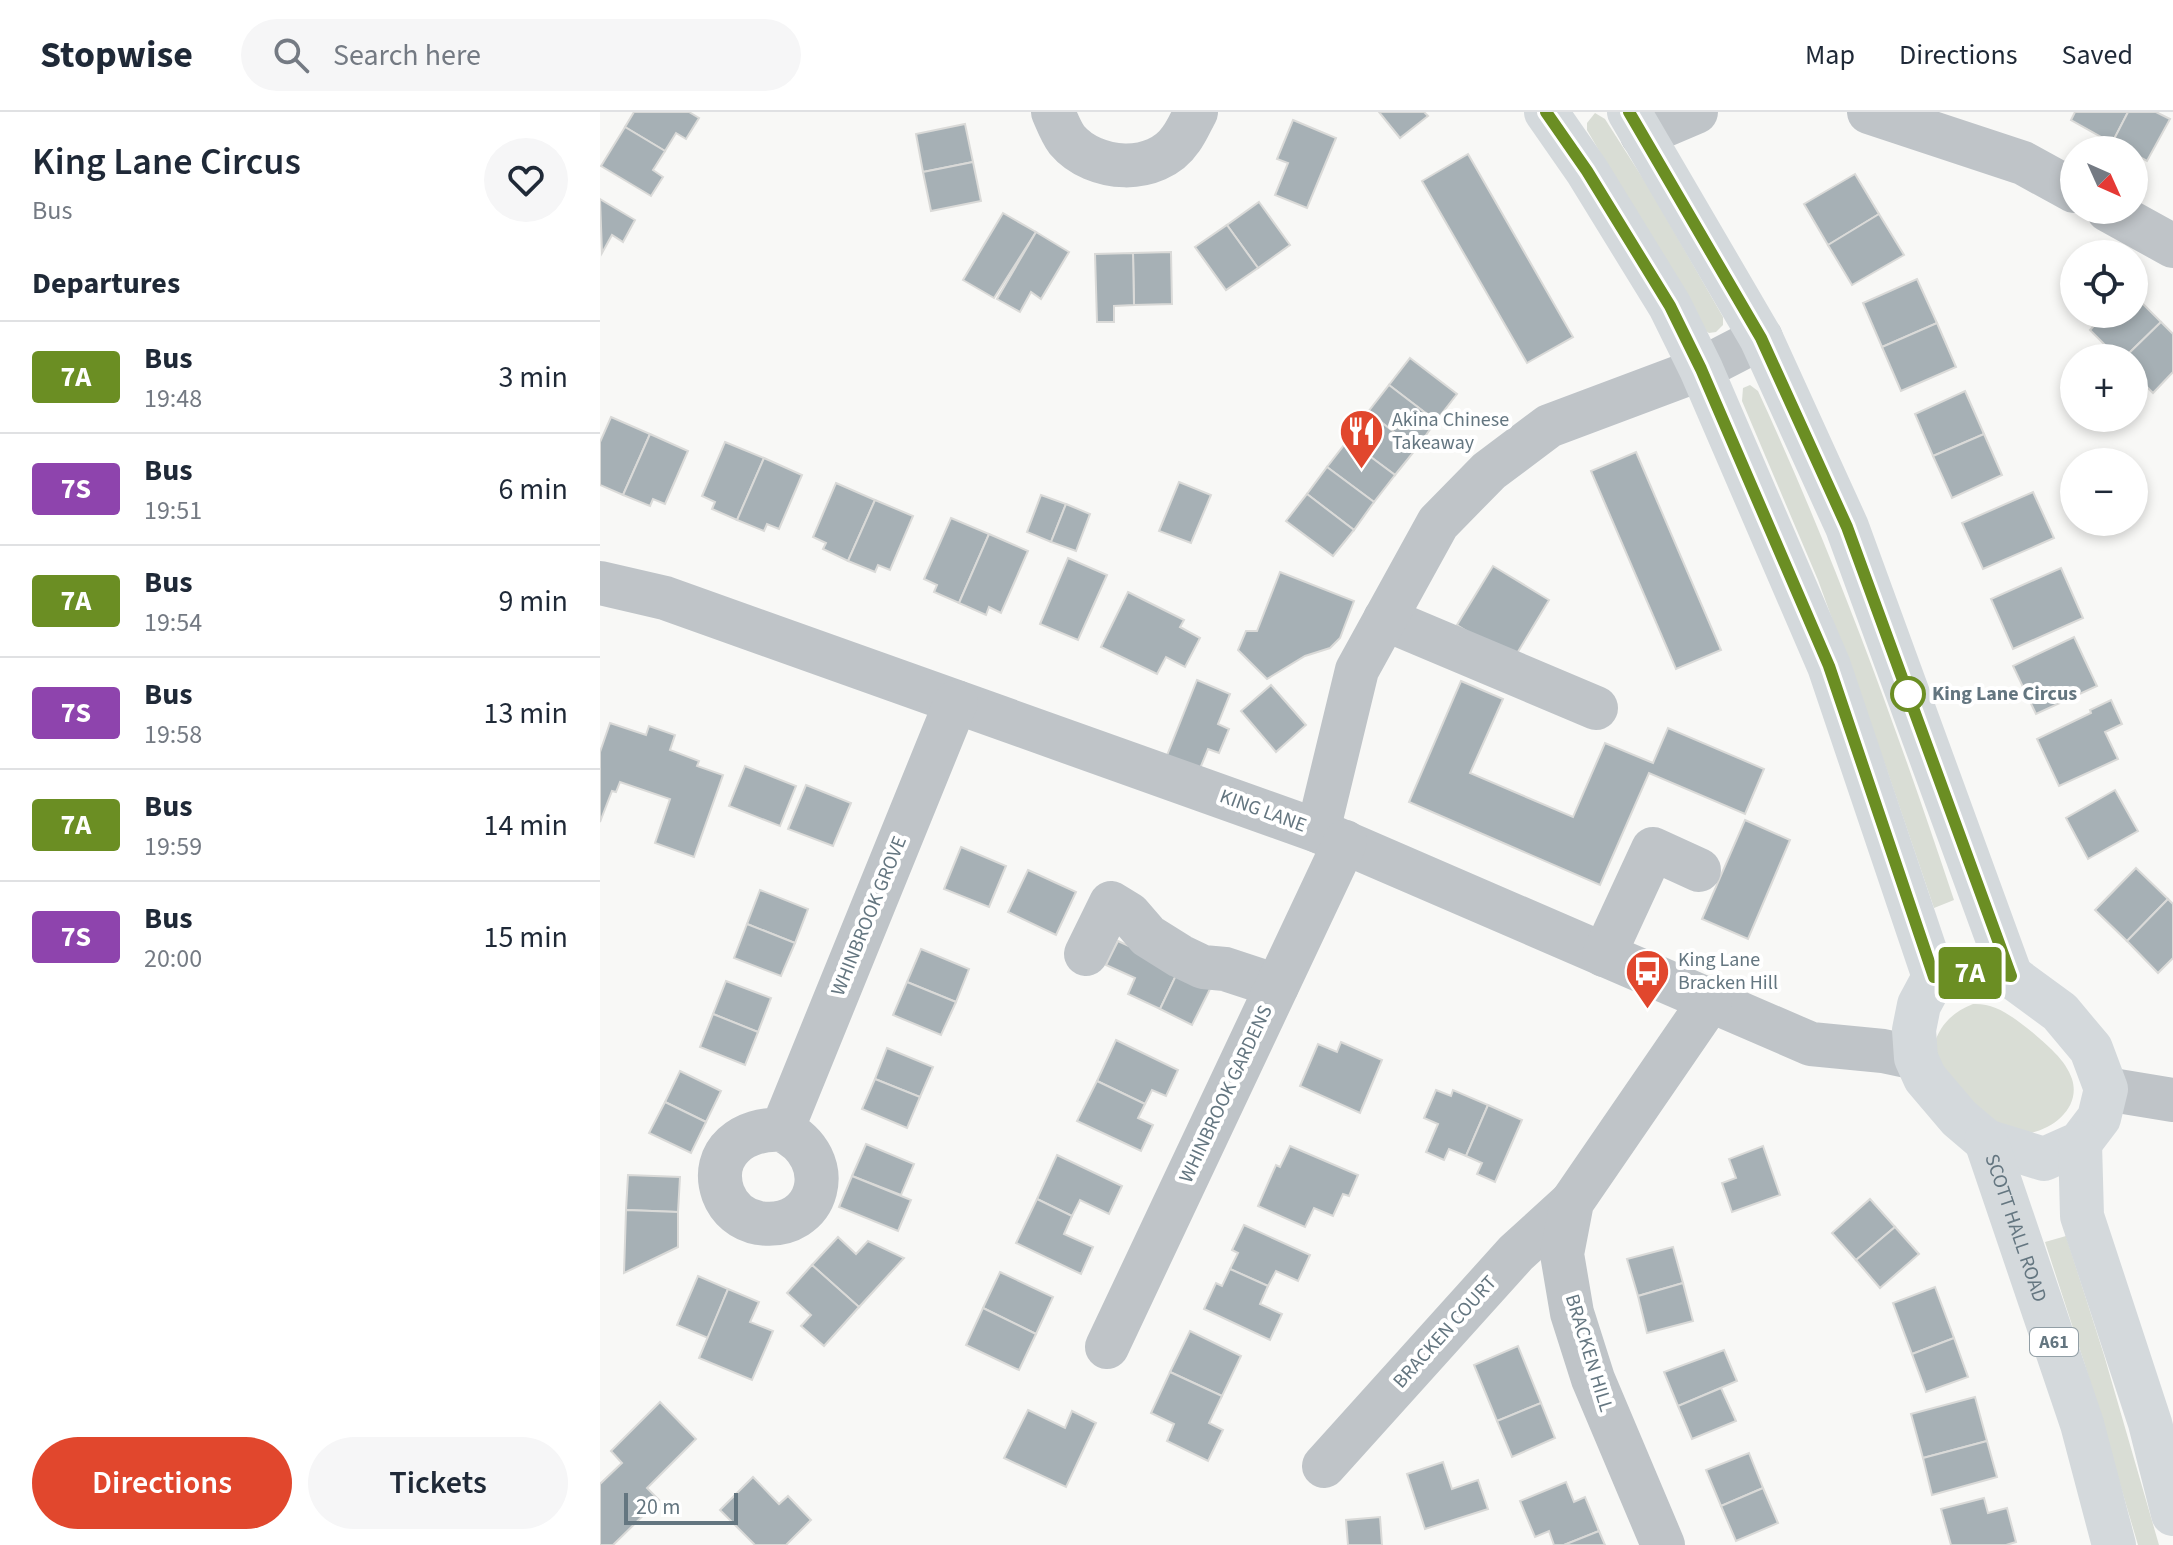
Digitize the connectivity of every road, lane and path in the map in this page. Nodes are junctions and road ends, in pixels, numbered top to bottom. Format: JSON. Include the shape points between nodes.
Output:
{"nodes":[{"id":1,"x":1053,"y":112,"type":"edge"},
{"id":2,"x":1196,"y":112,"type":"edge"},
{"id":3,"x":1696,"y":112,"type":"edge"},
{"id":4,"x":1869,"y":112,"type":"edge"},
{"id":5,"x":1549,"y":113,"type":"edge"},
{"id":6,"x":1636,"y":123,"type":"edge"},
{"id":7,"x":2060,"y":183,"type":"edge"},
{"id":8,"x":2133,"y":224,"type":"edge"},
{"id":9,"x":2173,"y":246,"type":"edge"},
{"id":10,"x":1761,"y":338,"type":"junction"},
{"id":11,"x":1701,"y":369,"type":"junction"},
{"id":12,"x":600,"y":583,"type":"edge"},
{"id":13,"x":1385,"y":619,"type":"junction"},
{"id":14,"x":956,"y":702,"type":"junction"},
{"id":15,"x":1596,"y":708,"type":"dead end"},
{"id":16,"x":1332,"y":836,"type":"junction"},
{"id":17,"x":1699,"y":870,"type":"dead end"},
{"id":18,"x":1086,"y":954,"type":"dead end"},
{"id":19,"x":1604,"y":955,"type":"junction"},
{"id":20,"x":2011,"y":976,"type":"junction"},
{"id":21,"x":1934,"y":977,"type":"junction"},
{"id":22,"x":1277,"y":986,"type":"junction"},
{"id":23,"x":1710,"y":1001,"type":"junction"},
{"id":24,"x":1916,"y":1058,"type":"junction"},
{"id":25,"x":2106,"y":1089,"type":"junction"},
{"id":26,"x":2173,"y":1100,"type":"edge"},
{"id":27,"x":782,"y":1130,"type":"dead end"},
{"id":28,"x":1986,"y":1141,"type":"junction"},
{"id":29,"x":2080,"y":1143,"type":"junction"},
{"id":30,"x":1572,"y":1202,"type":"junction"},
{"id":31,"x":1107,"y":1347,"type":"dead end"},
{"id":32,"x":1324,"y":1466,"type":"dead end"},
{"id":33,"x":2173,"y":1514,"type":"edge"},
{"id":34,"x":1663,"y":1545,"type":"edge"},
{"id":35,"x":2114,"y":1545,"type":"edge"}],
"edges":[{"from":1,"to":2,"type":"street","via":[[1066,139],[1086,156],[1113,166],[1139,165],[1159,157],[1180,142]]},
{"from":3,"to":6,"type":"street"},
{"from":4,"to":7,"type":"street","via":[[2023,163]]},
{"from":5,"to":11,"type":"highway","via":[[1670,306]]},
{"from":6,"to":10,"type":"highway"},
{"from":8,"to":9,"type":"street"},
{"from":10,"to":11,"type":"street","name":"WHINBROOK GARDENS"},
{"from":10,"to":20,"type":"highway","via":[[1847,527]]},
{"from":11,"to":13,"type":"street","name":"WHINBROOK GARDENS","via":[[1549,426],[1489,471],[1438,523]]},
{"from":11,"to":21,"type":"highway","via":[[1829,666]]},
{"from":12,"to":14,"type":"street","name":"KING LANE","via":[[665,598]]},
{"from":13,"to":15,"type":"street"},
{"from":13,"to":16,"type":"street","name":"WHINBROOK GARDENS","via":[[1357,670]]},
{"from":14,"to":16,"type":"street","name":"KING LANE"},
{"from":14,"to":27,"type":"street","name":"WHINBROOK GROVE"},
{"from":16,"to":19,"type":"street","name":"KING LANE"},
{"from":16,"to":22,"type":"street","name":"WHINBROOK GARDENS"},
{"from":17,"to":19,"type":"street","via":[[1653,849]]},
{"from":18,"to":22,"type":"street","via":[[1111,903],[1180,956]]},
{"from":19,"to":23,"type":"street","name":"KING LANE"},
{"from":20,"to":21,"type":"highway","via":[[1976,972]]},
{"from":20,"to":25,"type":"highway","via":[[2060,1012],[2091,1049]]},
{"from":21,"to":24,"type":"highway","via":[[1919,1005]]},
{"from":22,"to":31,"type":"street","name":"WHINBROOK GARDENS"},
{"from":23,"to":24,"type":"street","name":"KING LANE","via":[[1811,1044]]},
{"from":23,"to":30,"type":"street","name":"BRACKEN HILL"},
{"from":24,"to":28,"type":"highway","number":"A61","via":[[1939,1097]]},
{"from":25,"to":26,"type":"street"},
{"from":25,"to":29,"type":"highway","via":[[2099,1118]]},
{"from":28,"to":29,"type":"highway","number":"A61","via":[[2044,1159]]},
{"from":28,"to":35,"type":"highway","name":"SCOTT HALL ROAD","number":"A61","via":[[2082,1424]]},
{"from":29,"to":33,"type":"highway","via":[[2082,1216],[2150,1423]]},
{"from":30,"to":32,"type":"street","name":"BRACKEN COURT","via":[[1516,1253]]},
{"from":30,"to":34,"type":"street","name":"BRACKEN HILL","via":[[1562,1254],[1572,1313],[1593,1379]]}]}
